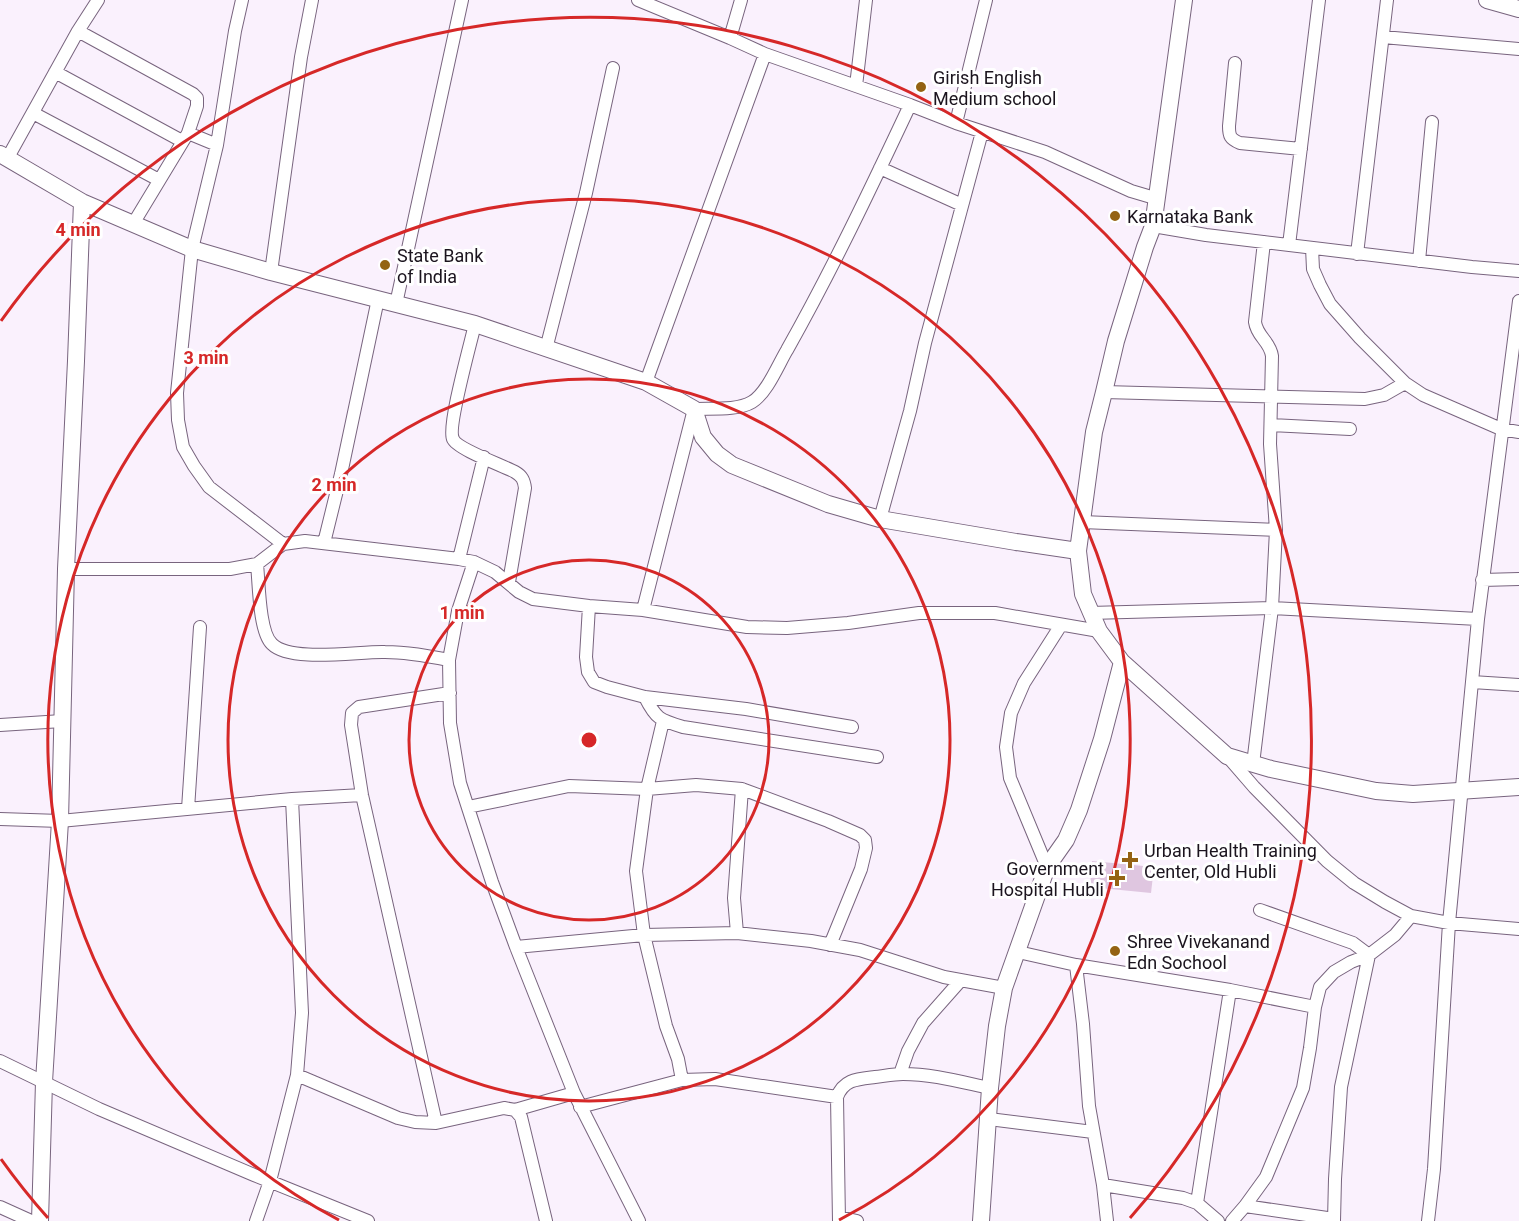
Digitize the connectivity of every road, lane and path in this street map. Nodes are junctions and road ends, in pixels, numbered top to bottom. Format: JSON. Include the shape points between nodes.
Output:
{"nodes":[{"id":1,"x":98,"y":0,"type":"edge"},
{"id":2,"x":242,"y":0,"type":"edge"},
{"id":3,"x":312,"y":0,"type":"edge"},
{"id":4,"x":462,"y":0,"type":"edge"},
{"id":5,"x":741,"y":0,"type":"edge"},
{"id":6,"x":866,"y":0,"type":"edge"},
{"id":7,"x":986,"y":0,"type":"edge"},
{"id":8,"x":1184,"y":0,"type":"edge"},
{"id":9,"x":1319,"y":0,"type":"edge"},
{"id":10,"x":1387,"y":0,"type":"edge"},
{"id":11,"x":1487,"y":0,"type":"edge"},
{"id":12,"x":644,"y":1,"type":"edge"},
{"id":13,"x":1519,"y":9,"type":"edge"},
{"id":14,"x":78,"y":31,"type":"junction"},
{"id":15,"x":1383,"y":37,"type":"junction"},
{"id":16,"x":730,"y":38,"type":"junction"},
{"id":17,"x":1519,"y":49,"type":"edge"},
{"id":18,"x":765,"y":54,"type":"junction"},
{"id":19,"x":1234,"y":63,"type":"dead end"},
{"id":20,"x":613,"y":68,"type":"dead end"},
{"id":21,"x":55,"y":72,"type":"junction"},
{"id":22,"x":856,"y":86,"type":"junction"},
{"id":23,"x":910,"y":105,"type":"junction"},
{"id":24,"x":33,"y":113,"type":"junction"},
{"id":25,"x":1432,"y":122,"type":"dead end"},
{"id":26,"x":956,"y":123,"type":"junction"},
{"id":27,"x":982,"y":132,"type":"junction"},
{"id":28,"x":185,"y":137,"type":"junction"},
{"id":29,"x":217,"y":145,"type":"junction"},
{"id":30,"x":1301,"y":149,"type":"junction"},
{"id":31,"x":3,"y":157,"type":"edge"},
{"id":32,"x":880,"y":168,"type":"junction"},
{"id":33,"x":159,"y":180,"type":"junction"},
{"id":34,"x":1158,"y":199,"type":"junction"},
{"id":35,"x":82,"y":202,"type":"junction"},
{"id":36,"x":962,"y":205,"type":"junction"},
{"id":37,"x":133,"y":224,"type":"junction"},
{"id":38,"x":1153,"y":226,"type":"junction"},
{"id":39,"x":1264,"y":242,"type":"junction"},
{"id":40,"x":1289,"y":245,"type":"junction"},
{"id":41,"x":1312,"y":248,"type":"junction"},
{"id":42,"x":192,"y":249,"type":"junction"},
{"id":43,"x":1358,"y":254,"type":"junction"},
{"id":44,"x":1419,"y":261,"type":"junction"},
{"id":45,"x":1519,"y":271,"type":"edge"},
{"id":46,"x":272,"y":272,"type":"junction"},
{"id":47,"x":378,"y":299,"type":"junction"},
{"id":48,"x":1519,"y":301,"type":"edge"},
{"id":49,"x":396,"y":304,"type":"junction"},
{"id":50,"x":475,"y":324,"type":"junction"},
{"id":51,"x":546,"y":349,"type":"junction"},
{"id":52,"x":646,"y":382,"type":"junction"},
{"id":53,"x":1405,"y":383,"type":"junction"},
{"id":54,"x":1104,"y":392,"type":"junction"},
{"id":55,"x":1271,"y":397,"type":"junction"},
{"id":56,"x":694,"y":409,"type":"junction"},
{"id":57,"x":1270,"y":425,"type":"junction"},
{"id":58,"x":1350,"y":429,"type":"dead end"},
{"id":59,"x":1501,"y":429,"type":"junction"},
{"id":60,"x":1519,"y":432,"type":"edge"},
{"id":61,"x":484,"y":457,"type":"junction"},
{"id":62,"x":880,"y":519,"type":"junction"},
{"id":63,"x":1082,"y":522,"type":"junction"},
{"id":64,"x":1276,"y":530,"type":"junction"},
{"id":65,"x":324,"y":543,"type":"junction"},
{"id":66,"x":283,"y":544,"type":"junction"},
{"id":67,"x":1078,"y":551,"type":"junction"},
{"id":68,"x":459,"y":559,"type":"junction"},
{"id":69,"x":474,"y":562,"type":"junction"},
{"id":70,"x":257,"y":564,"type":"junction"},
{"id":71,"x":66,"y":569,"type":"junction"},
{"id":72,"x":1519,"y":579,"type":"edge"},
{"id":73,"x":1482,"y":580,"type":"junction"},
{"id":74,"x":509,"y":582,"type":"junction"},
{"id":75,"x":589,"y":606,"type":"junction"},
{"id":76,"x":1272,"y":608,"type":"junction"},
{"id":77,"x":643,"y":610,"type":"junction"},
{"id":78,"x":1090,"y":613,"type":"junction"},
{"id":79,"x":1478,"y":619,"type":"junction"},
{"id":80,"x":1061,"y":626,"type":"junction"},
{"id":81,"x":200,"y":627,"type":"dead end"},
{"id":82,"x":1099,"y":632,"type":"junction"},
{"id":83,"x":449,"y":660,"type":"junction"},
{"id":84,"x":1122,"y":662,"type":"junction"},
{"id":85,"x":1472,"y":682,"type":"junction"},
{"id":86,"x":1519,"y":685,"type":"edge"},
{"id":87,"x":450,"y":693,"type":"junction"},
{"id":88,"x":645,"y":697,"type":"junction"},
{"id":89,"x":663,"y":720,"type":"junction"},
{"id":90,"x":62,"y":721,"type":"junction"},
{"id":91,"x":0,"y":725,"type":"edge"},
{"id":92,"x":852,"y":727,"type":"dead end"},
{"id":93,"x":1227,"y":756,"type":"junction"},
{"id":94,"x":877,"y":757,"type":"dead end"},
{"id":95,"x":1253,"y":764,"type":"junction"},
{"id":96,"x":1519,"y":787,"type":"edge"},
{"id":97,"x":647,"y":789,"type":"junction"},
{"id":98,"x":742,"y":789,"type":"junction"},
{"id":99,"x":1461,"y":790,"type":"junction"},
{"id":100,"x":362,"y":795,"type":"junction"},
{"id":101,"x":292,"y":799,"type":"junction"},
{"id":102,"x":468,"y":807,"type":"junction"},
{"id":103,"x":188,"y":809,"type":"junction"},
{"id":104,"x":0,"y":819,"type":"edge"},
{"id":105,"x":60,"y":821,"type":"junction"},
{"id":106,"x":1047,"y":867,"type":"junction"},
{"id":107,"x":1260,"y":910,"type":"dead end"},
{"id":108,"x":1411,"y":916,"type":"junction"},
{"id":109,"x":1449,"y":923,"type":"junction"},
{"id":110,"x":1519,"y":929,"type":"edge"},
{"id":111,"x":737,"y":933,"type":"junction"},
{"id":112,"x":644,"y":935,"type":"junction"},
{"id":113,"x":830,"y":945,"type":"junction"},
{"id":114,"x":516,"y":947,"type":"junction"},
{"id":115,"x":1018,"y":951,"type":"junction"},
{"id":116,"x":1369,"y":955,"type":"junction"},
{"id":117,"x":1076,"y":965,"type":"junction"},
{"id":118,"x":961,"y":980,"type":"junction"},
{"id":119,"x":1004,"y":988,"type":"junction"},
{"id":120,"x":1230,"y":990,"type":"junction"},
{"id":121,"x":1315,"y":1007,"type":"junction"},
{"id":122,"x":0,"y":1061,"type":"edge"},
{"id":123,"x":297,"y":1074,"type":"junction"},
{"id":124,"x":900,"y":1074,"type":"junction"},
{"id":125,"x":682,"y":1080,"type":"junction"},
{"id":126,"x":44,"y":1082,"type":"junction"},
{"id":127,"x":990,"y":1088,"type":"junction"},
{"id":128,"x":574,"y":1093,"type":"junction"},
{"id":129,"x":837,"y":1097,"type":"junction"},
{"id":130,"x":580,"y":1107,"type":"junction"},
{"id":131,"x":515,"y":1110,"type":"junction"},
{"id":132,"x":989,"y":1119,"type":"junction"},
{"id":133,"x":436,"y":1123,"type":"junction"},
{"id":134,"x":1093,"y":1132,"type":"junction"},
{"id":135,"x":270,"y":1181,"type":"junction"},
{"id":136,"x":1103,"y":1185,"type":"junction"},
{"id":137,"x":1197,"y":1203,"type":"junction"},
{"id":138,"x":1245,"y":1206,"type":"junction"},
{"id":139,"x":0,"y":1207,"type":"edge"},
{"id":140,"x":839,"y":1219,"type":"edge"},
{"id":141,"x":1334,"y":1220,"type":"edge"},
{"id":142,"x":31,"y":1221,"type":"edge"},
{"id":143,"x":40,"y":1221,"type":"edge"},
{"id":144,"x":256,"y":1221,"type":"edge"},
{"id":145,"x":368,"y":1221,"type":"edge"},
{"id":146,"x":546,"y":1221,"type":"edge"},
{"id":147,"x":639,"y":1221,"type":"edge"},
{"id":148,"x":857,"y":1221,"type":"edge"},
{"id":149,"x":981,"y":1221,"type":"edge"},
{"id":150,"x":1107,"y":1221,"type":"edge"},
{"id":151,"x":1218,"y":1221,"type":"edge"},
{"id":152,"x":1232,"y":1221,"type":"edge"},
{"id":153,"x":1428,"y":1221,"type":"edge"}],
"edges":[{"from":1,"to":14,"type":"street"},
{"from":2,"to":29,"type":"street"},
{"from":3,"to":46,"type":"street"},
{"from":4,"to":49,"type":"street"},
{"from":5,"to":16,"type":"street"},
{"from":6,"to":22,"type":"street"},
{"from":7,"to":26,"type":"street"},
{"from":8,"to":34,"type":"main road"},
{"from":9,"to":30,"type":"street"},
{"from":10,"to":15,"type":"street"},
{"from":11,"to":13,"type":"main road"},
{"from":12,"to":16,"type":"street"},
{"from":14,"to":21,"type":"street"},
{"from":14,"to":28,"type":"street","via":[[193,94],[197,106]]},
{"from":15,"to":17,"type":"street"},
{"from":15,"to":43,"type":"street"},
{"from":16,"to":18,"type":"street"},
{"from":18,"to":22,"type":"street"},
{"from":18,"to":52,"type":"street"},
{"from":19,"to":30,"type":"street","via":[[1229,136],[1240,143]]},
{"from":20,"to":51,"type":"street"},
{"from":21,"to":24,"type":"street"},
{"from":21,"to":28,"type":"street"},
{"from":22,"to":23,"type":"street"},
{"from":23,"to":26,"type":"street"},
{"from":23,"to":32,"type":"street"},
{"from":24,"to":31,"type":"street"},
{"from":24,"to":33,"type":"street"},
{"from":25,"to":44,"type":"street"},
{"from":26,"to":27,"type":"street"},
{"from":27,"to":34,"type":"street","via":[[1045,152]]},
{"from":27,"to":36,"type":"street"},
{"from":28,"to":29,"type":"street"},
{"from":28,"to":33,"type":"street"},
{"from":29,"to":42,"type":"street"},
{"from":30,"to":40,"type":"street"},
{"from":31,"to":35,"type":"main road"},
{"from":32,"to":36,"type":"street"},
{"from":32,"to":56,"type":"street","via":[[761,394],[738,408]]},
{"from":33,"to":37,"type":"street"},
{"from":34,"to":38,"type":"main road"},
{"from":35,"to":37,"type":"main road"},
{"from":35,"to":71,"type":"main road"},
{"from":36,"to":62,"type":"street"},
{"from":37,"to":42,"type":"main road"},
{"from":38,"to":39,"type":"street"},
{"from":38,"to":54,"type":"main road"},
{"from":39,"to":40,"type":"street"},
{"from":39,"to":55,"type":"street","via":[[1255,322],[1271,347]]},
{"from":40,"to":41,"type":"street"},
{"from":41,"to":43,"type":"street"},
{"from":41,"to":53,"type":"street","via":[[1313,269],[1330,304]]},
{"from":42,"to":46,"type":"main road"},
{"from":42,"to":66,"type":"street","via":[[177,393],[183,447],[209,487]]},
{"from":43,"to":44,"type":"street"},
{"from":44,"to":45,"type":"street"},
{"from":46,"to":47,"type":"main road"},
{"from":47,"to":49,"type":"main road"},
{"from":47,"to":65,"type":"street"},
{"from":48,"to":59,"type":"street"},
{"from":49,"to":50,"type":"main road"},
{"from":50,"to":51,"type":"main road"},
{"from":50,"to":61,"type":"street","via":[[451,429],[453,440],[461,447]]},
{"from":51,"to":52,"type":"main road"},
{"from":52,"to":56,"type":"main road"},
{"from":53,"to":55,"type":"street","via":[[1384,395],[1365,399]]},
{"from":53,"to":59,"type":"street","via":[[1423,395]]},
{"from":54,"to":55,"type":"street"},
{"from":54,"to":63,"type":"main road","via":[[1094,432]]},
{"from":55,"to":57,"type":"street"},
{"from":56,"to":62,"type":"main road","via":[[703,437],[732,465],[828,504]]},
{"from":56,"to":77,"type":"street"},
{"from":57,"to":58,"type":"street"},
{"from":57,"to":64,"type":"street"},
{"from":59,"to":60,"type":"street"},
{"from":59,"to":73,"type":"street"},
{"from":61,"to":68,"type":"street"},
{"from":61,"to":74,"type":"street","via":[[515,472],[524,482]]},
{"from":62,"to":67,"type":"main road"},
{"from":63,"to":64,"type":"street"},
{"from":63,"to":67,"type":"main road"},
{"from":64,"to":76,"type":"street"},
{"from":65,"to":66,"type":"street"},
{"from":65,"to":68,"type":"street"},
{"from":66,"to":70,"type":"street"},
{"from":67,"to":78,"type":"main road","via":[[1083,594]]},
{"from":68,"to":69,"type":"street"},
{"from":69,"to":74,"type":"street"},
{"from":69,"to":83,"type":"street","via":[[458,611]]},
{"from":70,"to":71,"type":"street","via":[[230,569]]},
{"from":70,"to":83,"type":"street","via":[[262,622],[271,644],[282,651],[303,655],[409,653]]},
{"from":71,"to":90,"type":"main road"},
{"from":72,"to":73,"type":"street"},
{"from":73,"to":79,"type":"street"},
{"from":74,"to":75,"type":"street","via":[[533,598]]},
{"from":75,"to":77,"type":"street"},
{"from":75,"to":88,"type":"street","via":[[586,657],[594,682]]},
{"from":76,"to":78,"type":"street"},
{"from":76,"to":79,"type":"street"},
{"from":76,"to":95,"type":"street"},
{"from":77,"to":80,"type":"street","via":[[747,627],[838,624],[919,613],[995,613]]},
{"from":78,"to":82,"type":"main road"},
{"from":79,"to":85,"type":"street"},
{"from":80,"to":82,"type":"street"},
{"from":80,"to":106,"type":"street","via":[[1024,683],[1011,712],[1006,747],[1010,778]]},
{"from":81,"to":103,"type":"street"},
{"from":82,"to":84,"type":"main road"},
{"from":83,"to":87,"type":"street"},
{"from":84,"to":93,"type":"main road"},
{"from":84,"to":106,"type":"main road","via":[[1079,810],[1066,840]]},
{"from":85,"to":86,"type":"street"},
{"from":85,"to":99,"type":"street"},
{"from":87,"to":100,"type":"street","via":[[358,707],[352,713]]},
{"from":87,"to":102,"type":"street","via":[[453,742]]},
{"from":88,"to":89,"type":"street","via":[[652,711]]},
{"from":88,"to":92,"type":"street"},
{"from":89,"to":94,"type":"street","via":[[683,727]]},
{"from":89,"to":97,"type":"street"},
{"from":90,"to":91,"type":"street"},
{"from":90,"to":105,"type":"main road"},
{"from":93,"to":95,"type":"main road"},
{"from":93,"to":108,"type":"street","via":[[1327,861],[1354,883]]},
{"from":95,"to":99,"type":"main road","via":[[1376,791],[1413,794]]},
{"from":96,"to":99,"type":"main road"},
{"from":97,"to":98,"type":"street","via":[[696,785]]},
{"from":97,"to":102,"type":"street","via":[[569,786]]},
{"from":97,"to":112,"type":"street","via":[[636,871]]},
{"from":98,"to":111,"type":"street","via":[[734,898]]},
{"from":98,"to":113,"type":"street","via":[[828,821],[865,840],[865,856]]},
{"from":99,"to":109,"type":"street"},
{"from":100,"to":101,"type":"street"},
{"from":100,"to":133,"type":"street"},
{"from":101,"to":103,"type":"street"},
{"from":101,"to":123,"type":"street","via":[[302,1013]]},
{"from":102,"to":114,"type":"street"},
{"from":103,"to":105,"type":"street"},
{"from":104,"to":105,"type":"street"},
{"from":105,"to":126,"type":"main road"},
{"from":106,"to":115,"type":"main road"},
{"from":107,"to":116,"type":"street","via":[[1353,943]]},
{"from":108,"to":109,"type":"street"},
{"from":108,"to":116,"type":"street","via":[[1395,935]]},
{"from":109,"to":110,"type":"street"},
{"from":109,"to":153,"type":"street"},
{"from":111,"to":112,"type":"street"},
{"from":111,"to":113,"type":"street"},
{"from":112,"to":114,"type":"street"},
{"from":112,"to":125,"type":"street"},
{"from":113,"to":118,"type":"street"},
{"from":114,"to":128,"type":"street"},
{"from":115,"to":117,"type":"street"},
{"from":115,"to":119,"type":"main road"},
{"from":116,"to":121,"type":"street","via":[[1334,972],[1320,987]]},
{"from":116,"to":141,"type":"street","via":[[1341,1087]]},
{"from":117,"to":120,"type":"street"},
{"from":117,"to":134,"type":"street"},
{"from":118,"to":119,"type":"street"},
{"from":118,"to":124,"type":"street","via":[[923,1023]]},
{"from":119,"to":127,"type":"main road"},
{"from":120,"to":121,"type":"street"},
{"from":120,"to":137,"type":"street"},
{"from":121,"to":138,"type":"street","via":[[1303,1088],[1266,1177]]},
{"from":122,"to":126,"type":"street"},
{"from":123,"to":133,"type":"street","via":[[398,1118]]},
{"from":123,"to":135,"type":"street"},
{"from":124,"to":127,"type":"street","via":[[928,1075]]},
{"from":124,"to":129,"type":"street","via":[[844,1084]]},
{"from":125,"to":129,"type":"street","via":[[715,1079]]},
{"from":125,"to":130,"type":"street"},
{"from":126,"to":135,"type":"street"},
{"from":126,"to":143,"type":"main road"},
{"from":127,"to":132,"type":"main road"},
{"from":128,"to":130,"type":"street"},
{"from":128,"to":131,"type":"street"},
{"from":129,"to":140,"type":"street"},
{"from":130,"to":147,"type":"street"},
{"from":131,"to":133,"type":"street","via":[[504,1108]]},
{"from":131,"to":146,"type":"street","via":[[521,1117]]},
{"from":132,"to":134,"type":"street"},
{"from":132,"to":149,"type":"main road"},
{"from":134,"to":136,"type":"street"},
{"from":135,"to":144,"type":"street"},
{"from":135,"to":145,"type":"street"},
{"from":136,"to":137,"type":"street"},
{"from":136,"to":150,"type":"street"},
{"from":137,"to":151,"type":"street"},
{"from":138,"to":141,"type":"street"},
{"from":138,"to":152,"type":"street"},
{"from":139,"to":142,"type":"street"},
{"from":140,"to":148,"type":"street"}]}
